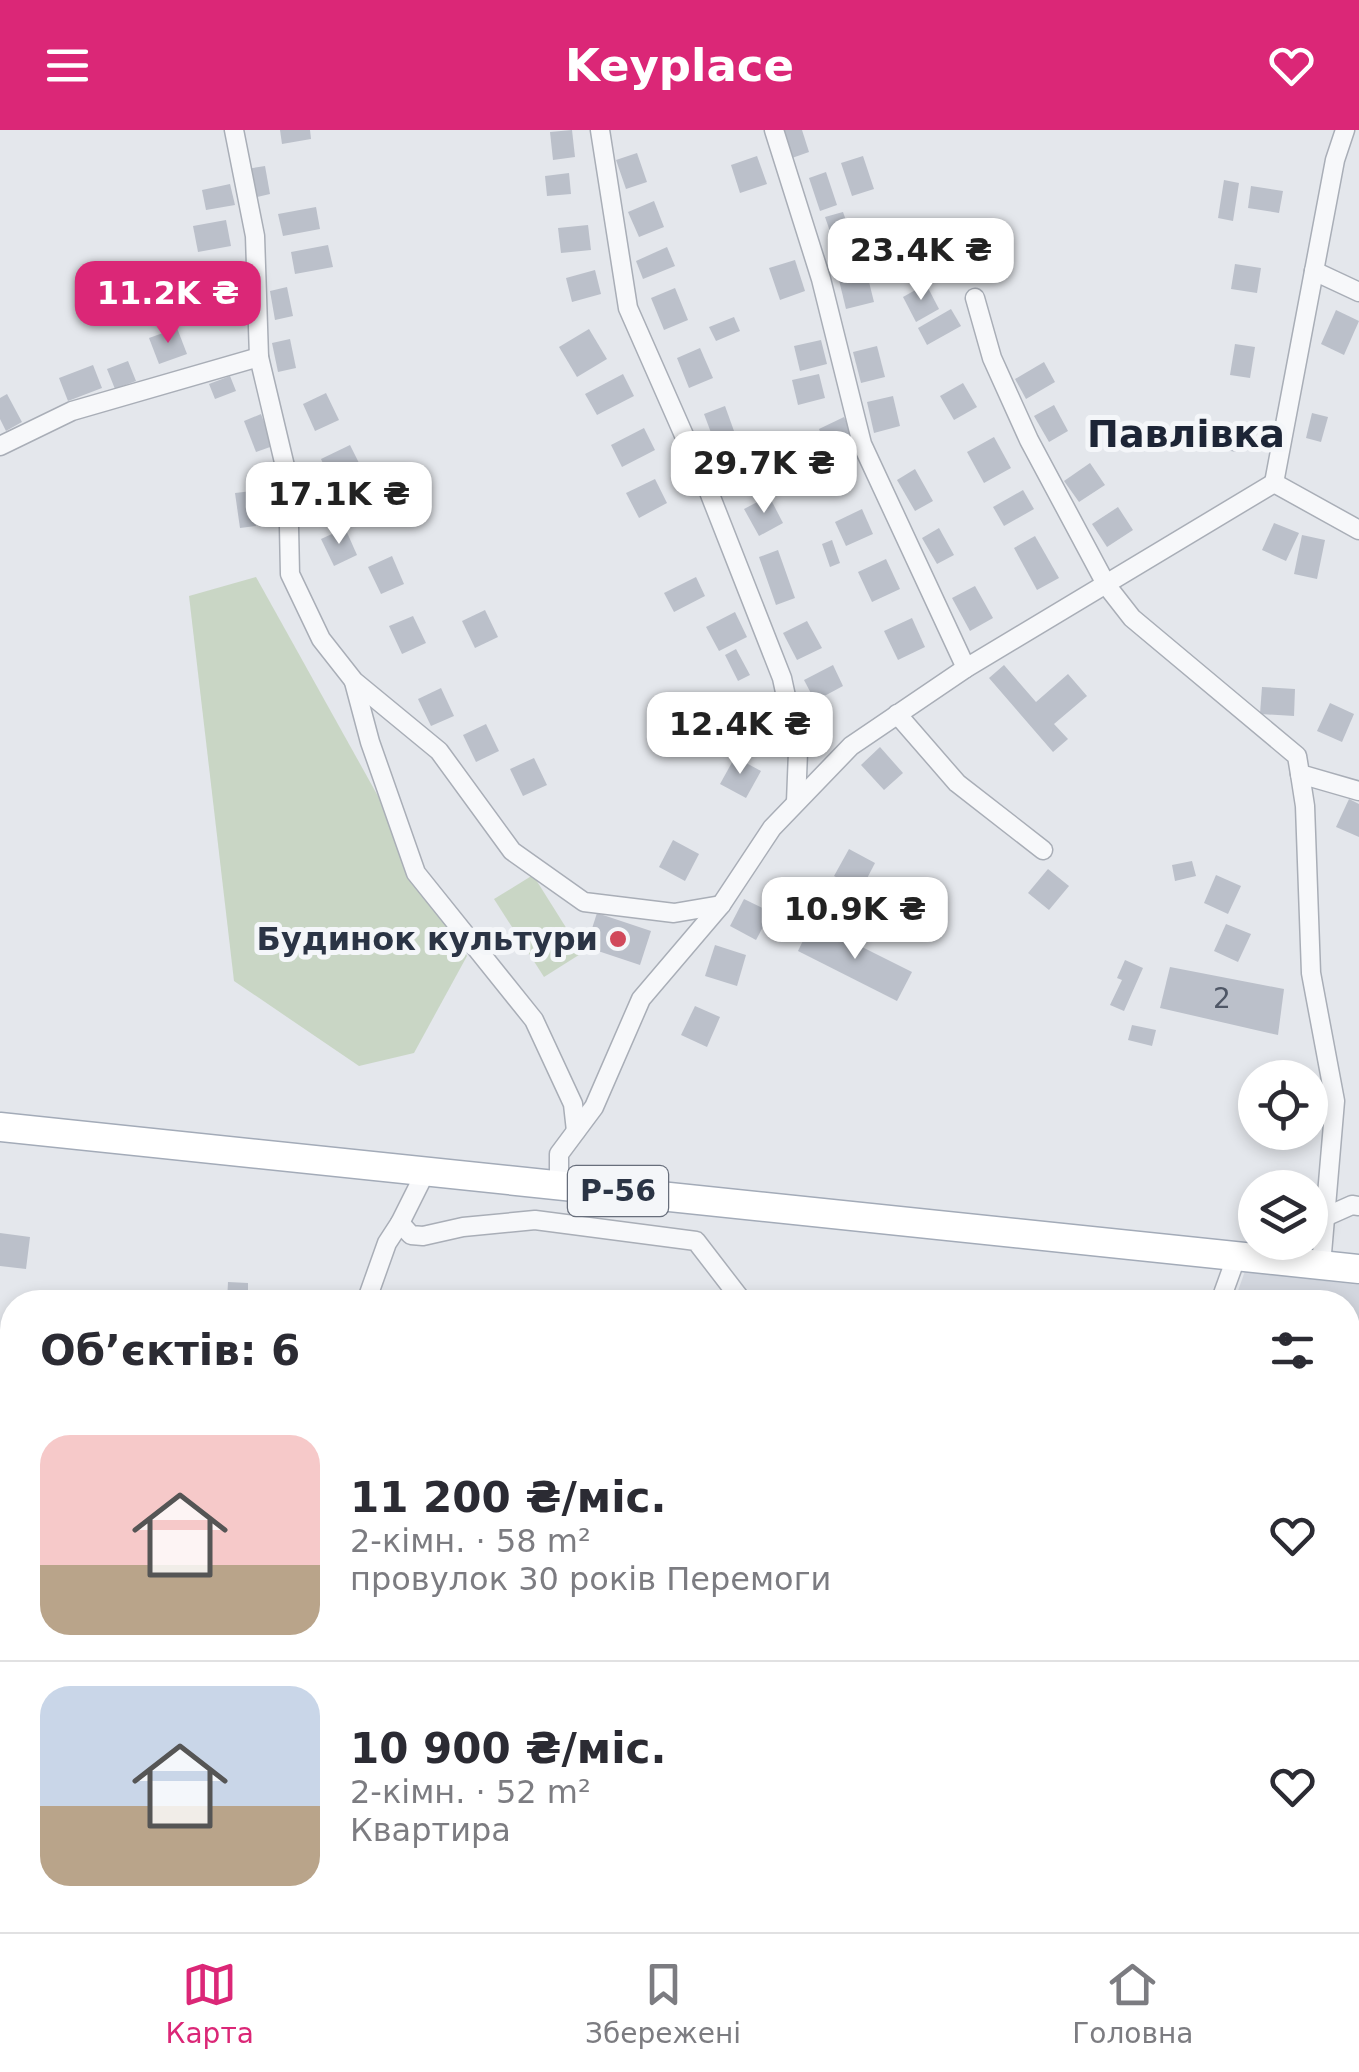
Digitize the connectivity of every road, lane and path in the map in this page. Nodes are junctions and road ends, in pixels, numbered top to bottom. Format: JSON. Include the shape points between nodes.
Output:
{"nodes":[{"id":1,"x":234,"y":130,"type":"edge"},
{"id":2,"x":600,"y":130,"type":"edge"},
{"id":3,"x":774,"y":130,"type":"edge"},
{"id":4,"x":1345,"y":130,"type":"edge"},
{"id":5,"x":1314,"y":271,"type":"junction"},
{"id":6,"x":1359,"y":292,"type":"edge"},
{"id":7,"x":975,"y":298,"type":"dead end"},
{"id":8,"x":259,"y":356,"type":"junction"},
{"id":9,"x":0,"y":446,"type":"edge"},
{"id":10,"x":1274,"y":484,"type":"junction"},
{"id":11,"x":1359,"y":530,"type":"edge"},
{"id":12,"x":1107,"y":586,"type":"junction"},
{"id":13,"x":966,"y":668,"type":"junction"},
{"id":14,"x":354,"y":681,"type":"junction"},
{"id":15,"x":897,"y":714,"type":"junction"},
{"id":16,"x":1300,"y":774,"type":"junction"},
{"id":17,"x":1359,"y":791,"type":"edge"},
{"id":18,"x":796,"y":802,"type":"junction"},
{"id":19,"x":1043,"y":850,"type":"dead end"},
{"id":20,"x":721,"y":905,"type":"junction"},
{"id":21,"x":0,"y":1127,"type":"edge"},
{"id":22,"x":576,"y":1131,"type":"junction"},
{"id":23,"x":426,"y":1171,"type":"junction"},
{"id":24,"x":1328,"y":1183,"type":"edge"},
{"id":25,"x":559,"y":1185,"type":"junction"},
{"id":26,"x":1359,"y":1206,"type":"edge"},
{"id":27,"x":1328,"y":1217,"type":"edge"},
{"id":28,"x":400,"y":1223,"type":"junction"},
{"id":29,"x":1237,"y":1255,"type":"junction"},
{"id":30,"x":1321,"y":1260,"type":"edge"},
{"id":31,"x":1321,"y":1265,"type":"junction"},
{"id":32,"x":1359,"y":1269,"type":"edge"},
{"id":33,"x":370,"y":1290,"type":"edge"},
{"id":34,"x":733,"y":1290,"type":"edge"},
{"id":35,"x":1224,"y":1290,"type":"edge"}],
"edges":[{"from":1,"to":8,"type":"street","via":[[255,236]]},
{"from":2,"to":18,"type":"street","via":[[628,308],[782,678],[798,752]]},
{"from":3,"to":13,"type":"street","via":[[821,279],[862,444]]},
{"from":4,"to":5,"type":"street"},
{"from":5,"to":6,"type":"street"},
{"from":5,"to":10,"type":"street"},
{"from":7,"to":12,"type":"street","via":[[1007,391]]},
{"from":8,"to":9,"type":"street","via":[[72,411]]},
{"from":8,"to":14,"type":"street","via":[[288,479],[290,574],[321,640]]},
{"from":10,"to":11,"type":"street"},
{"from":10,"to":12,"type":"street"},
{"from":12,"to":13,"type":"street"},
{"from":12,"to":16,"type":"street","via":[[1132,618],[1297,756]]},
{"from":13,"to":15,"type":"street"},
{"from":14,"to":20,"type":"street","via":[[439,751],[512,851],[584,902],[674,913]]},
{"from":14,"to":22,"type":"street","via":[[416,873],[534,1020],[573,1104]]},
{"from":15,"to":18,"type":"street","via":[[851,746]]},
{"from":15,"to":19,"type":"street","via":[[957,783]]},
{"from":16,"to":17,"type":"street"},
{"from":16,"to":24,"type":"street","via":[[1312,973],[1335,1101]]},
{"from":18,"to":20,"type":"street"},
{"from":20,"to":22,"type":"street","via":[[641,999],[594,1107]]},
{"from":21,"to":23,"type":"main road","number":"Р-56"},
{"from":22,"to":25,"type":"street","via":[[559,1154]]},
{"from":23,"to":25,"type":"main road","number":"Р-56"},
{"from":23,"to":28,"type":"street"},
{"from":25,"to":29,"type":"main road","number":"Р-56"},
{"from":26,"to":27,"type":"street"},
{"from":28,"to":33,"type":"street"},
{"from":28,"to":34,"type":"street","via":[[411,1235],[423,1236],[534,1220],[696,1241]]},
{"from":29,"to":31,"type":"main road","number":"Р-56"},
{"from":29,"to":35,"type":"street"},
{"from":30,"to":31,"type":"street"},
{"from":31,"to":32,"type":"main road","number":"Р-56"}]}
